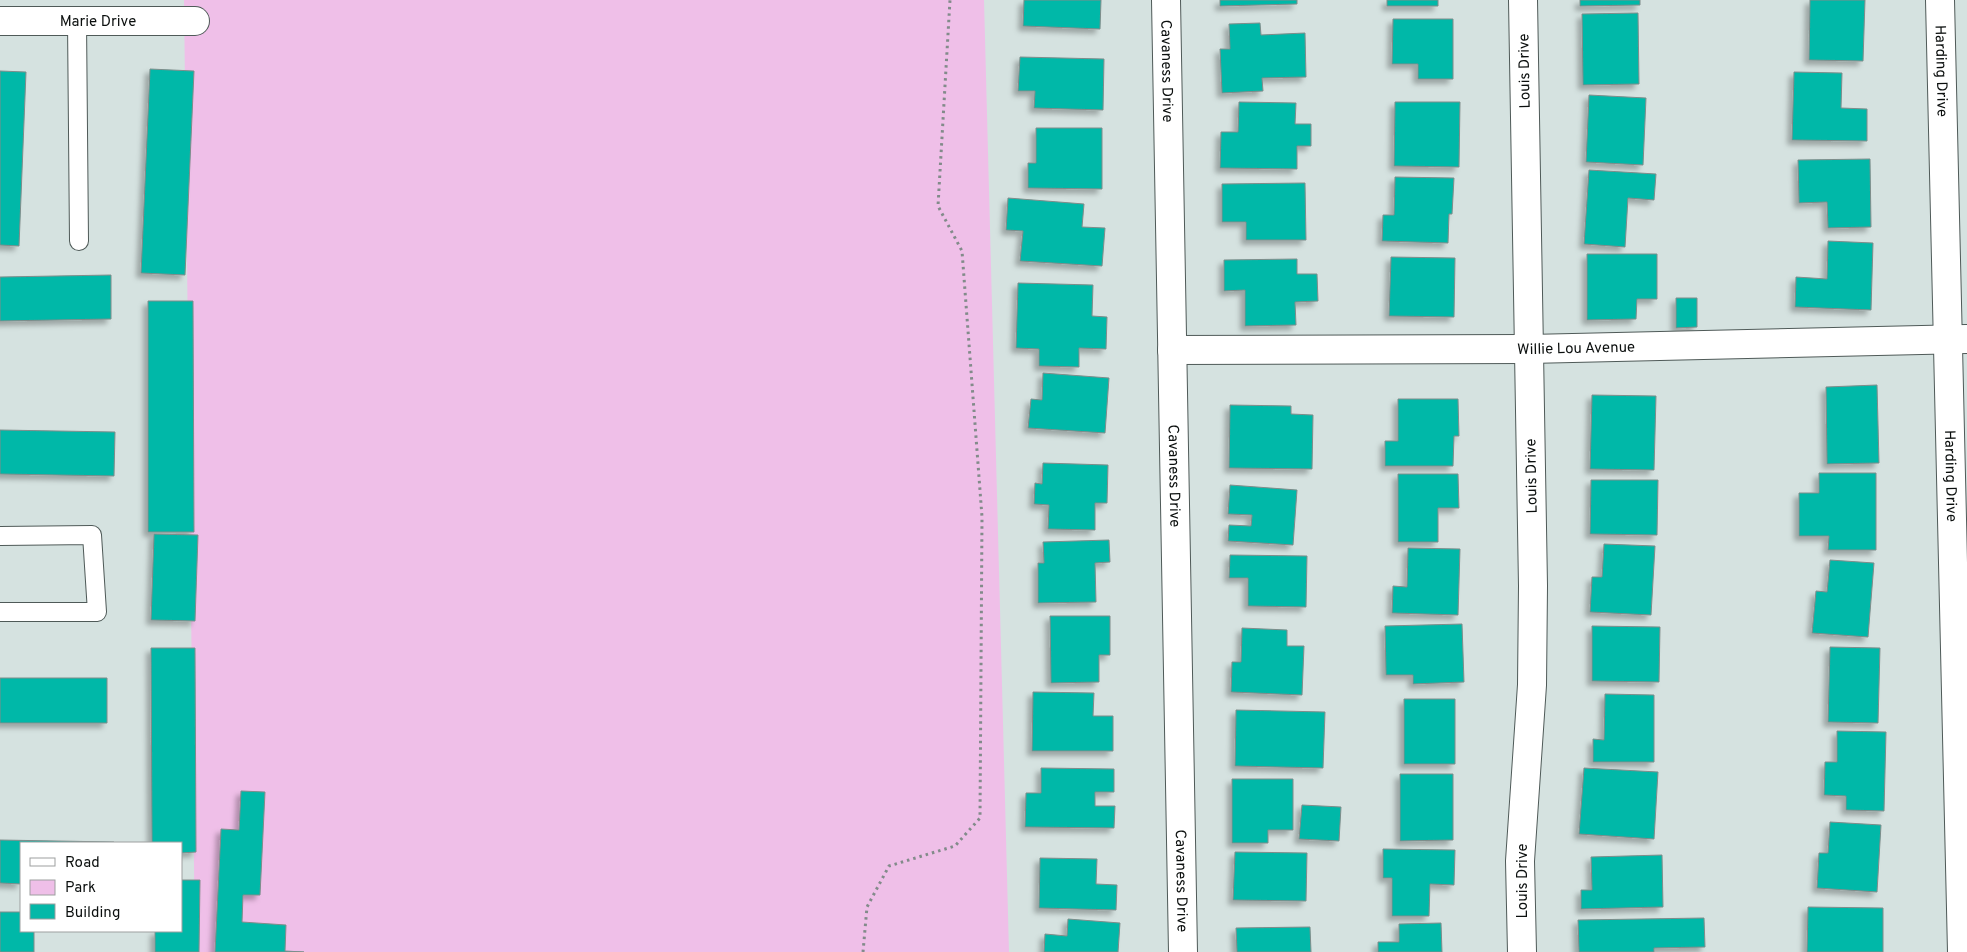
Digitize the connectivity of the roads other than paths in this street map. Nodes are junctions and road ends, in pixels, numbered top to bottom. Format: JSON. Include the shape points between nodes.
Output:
{"nodes":[{"id":1,"x":1166,"y":0,"type":"edge"},
{"id":2,"x":1523,"y":0,"type":"edge"},
{"id":3,"x":1940,"y":0,"type":"edge"},
{"id":4,"x":0,"y":21,"type":"edge"},
{"id":5,"x":77,"y":21,"type":"junction"},
{"id":6,"x":195,"y":21,"type":"dead end"},
{"id":7,"x":79,"y":241,"type":"dead end"},
{"id":8,"x":1958,"y":338,"type":"edge"},
{"id":9,"x":1529,"y":349,"type":"junction"},
{"id":10,"x":1178,"y":350,"type":"junction"},
{"id":11,"x":0,"y":536,"type":"edge"},
{"id":12,"x":0,"y":612,"type":"edge"},
{"id":13,"x":1182,"y":952,"type":"edge"},
{"id":14,"x":1522,"y":952,"type":"edge"},
{"id":15,"x":1962,"y":952,"type":"edge"}],
"edges":[{"from":1,"to":10,"type":"street","name":"Cavaness Drive"},
{"from":2,"to":9,"type":"street","name":"Louis Drive"},
{"from":3,"to":8,"type":"street","name":"Harding Drive"},
{"from":4,"to":5,"type":"street","name":"Marie Drive"},
{"from":5,"to":6,"type":"street","name":"Marie Drive"},
{"from":5,"to":7,"type":"lane"},
{"from":8,"to":9,"type":"street","name":"Willie Lou Avenue"},
{"from":8,"to":15,"type":"street","name":"Harding Drive"},
{"from":9,"to":10,"type":"street","name":"Willie Lou Avenue"},
{"from":9,"to":14,"type":"street","name":"Louis Drive","via":[[1533,586],[1532,665],[1520,860]]},
{"from":10,"to":13,"type":"street","name":"Cavaness Drive"},
{"from":11,"to":12,"type":"lane","via":[[92,535],[97,612]]}]}
